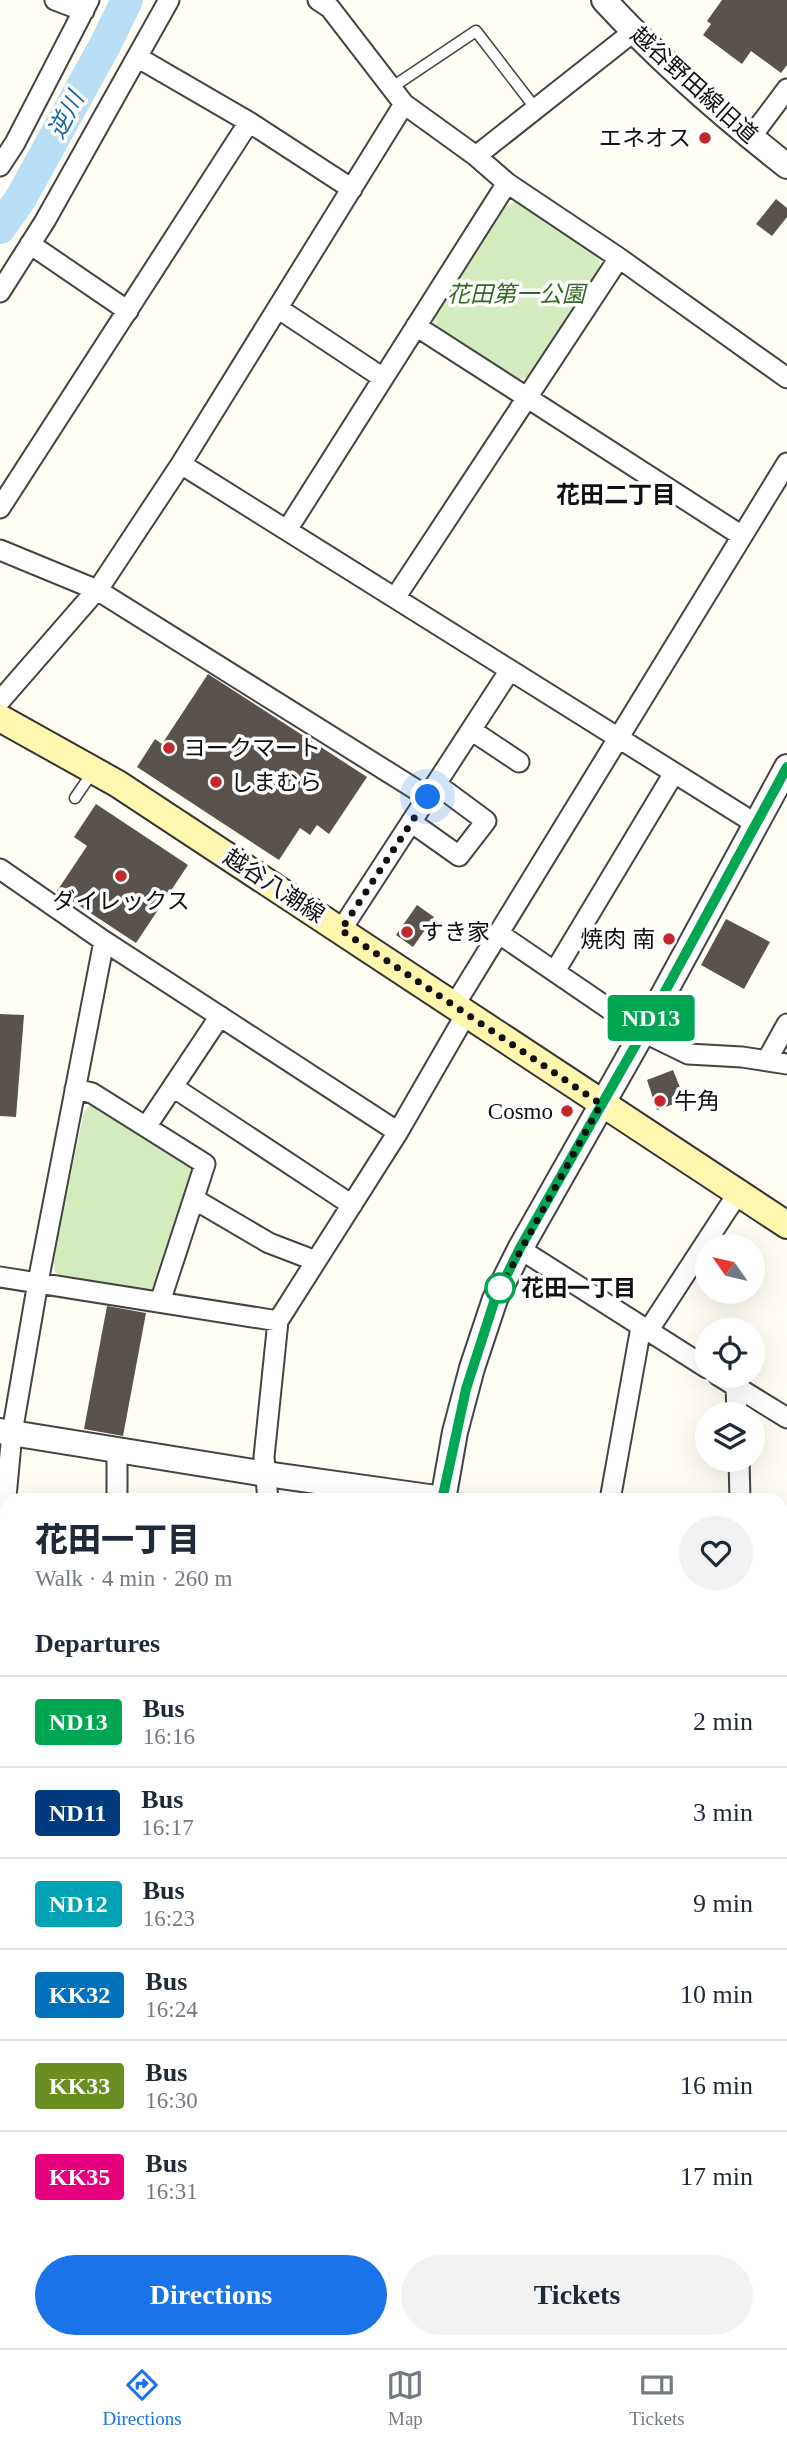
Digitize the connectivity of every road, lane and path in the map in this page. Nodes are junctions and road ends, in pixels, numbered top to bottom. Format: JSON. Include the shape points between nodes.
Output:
{"nodes":[{"id":1,"x":55,"y":0,"type":"edge"},
{"id":2,"x":169,"y":0,"type":"edge"},
{"id":3,"x":318,"y":0,"type":"edge"},
{"id":4,"x":604,"y":0,"type":"edge"},
{"id":5,"x":86,"y":5,"type":"edge"},
{"id":6,"x":633,"y":32,"type":"junction"},
{"id":7,"x":137,"y":57,"type":"junction"},
{"id":8,"x":391,"y":88,"type":"junction"},
{"id":9,"x":787,"y":89,"type":"edge"},
{"id":10,"x":404,"y":104,"type":"junction"},
{"id":11,"x":536,"y":109,"type":"junction"},
{"id":12,"x":249,"y":122,"type":"junction"},
{"id":13,"x":751,"y":137,"type":"junction"},
{"id":14,"x":8,"y":140,"type":"edge"},
{"id":15,"x":476,"y":156,"type":"junction"},
{"id":16,"x":0,"y":166,"type":"edge"},
{"id":17,"x":787,"y":166,"type":"edge"},
{"id":18,"x":507,"y":183,"type":"junction"},
{"id":19,"x":352,"y":189,"type":"junction"},
{"id":20,"x":30,"y":244,"type":"junction"},
{"id":21,"x":619,"y":258,"type":"junction"},
{"id":22,"x":0,"y":292,"type":"edge"},
{"id":23,"x":279,"y":309,"type":"junction"},
{"id":24,"x":128,"y":311,"type":"junction"},
{"id":25,"x":416,"y":326,"type":"junction"},
{"id":26,"x":383,"y":378,"type":"junction"},
{"id":27,"x":787,"y":379,"type":"edge"},
{"id":28,"x":527,"y":397,"type":"junction"},
{"id":29,"x":787,"y":463,"type":"edge"},
{"id":30,"x":181,"y":464,"type":"junction"},
{"id":31,"x":0,"y":508,"type":"edge"},
{"id":32,"x":286,"y":530,"type":"junction"},
{"id":33,"x":742,"y":536,"type":"junction"},
{"id":34,"x":0,"y":550,"type":"edge"},
{"id":35,"x":97,"y":590,"type":"junction"},
{"id":36,"x":395,"y":598,"type":"junction"},
{"id":37,"x":510,"y":670,"type":"junction"},
{"id":38,"x":0,"y":701,"type":"edge"},
{"id":39,"x":0,"y":718,"type":"edge"},
{"id":40,"x":471,"y":730,"type":"junction"},
{"id":41,"x":618,"y":738,"type":"junction"},
{"id":42,"x":519,"y":762,"type":"dead end"},
{"id":43,"x":787,"y":767,"type":"edge"},
{"id":44,"x":94,"y":770,"type":"junction"},
{"id":45,"x":674,"y":773,"type":"junction"},
{"id":46,"x":432,"y":790,"type":"junction"},
{"id":47,"x":75,"y":798,"type":"dead end"},
{"id":48,"x":411,"y":822,"type":"junction"},
{"id":49,"x":756,"y":824,"type":"junction"},
{"id":50,"x":0,"y":869,"type":"edge"},
{"id":51,"x":341,"y":930,"type":"junction"},
{"id":52,"x":498,"y":933,"type":"junction"},
{"id":53,"x":104,"y":941,"type":"junction"},
{"id":54,"x":555,"y":971,"type":"junction"},
{"id":55,"x":460,"y":1010,"type":"junction"},
{"id":56,"x":220,"y":1016,"type":"junction"},
{"id":57,"x":787,"y":1024,"type":"edge"},
{"id":58,"x":643,"y":1032,"type":"junction"},
{"id":59,"x":767,"y":1060,"type":"junction"},
{"id":60,"x":787,"y":1064,"type":"edge"},
{"id":61,"x":173,"y":1087,"type":"junction"},
{"id":62,"x":75,"y":1089,"type":"junction"},
{"id":63,"x":601,"y":1104,"type":"junction"},
{"id":64,"x":146,"y":1127,"type":"junction"},
{"id":65,"x":398,"y":1132,"type":"junction"},
{"id":66,"x":738,"y":1193,"type":"junction"},
{"id":67,"x":194,"y":1199,"type":"junction"},
{"id":68,"x":352,"y":1205,"type":"junction"},
{"id":69,"x":787,"y":1225,"type":"edge"},
{"id":70,"x":520,"y":1248,"type":"junction"},
{"id":71,"x":316,"y":1261,"type":"junction"},
{"id":72,"x":0,"y":1277,"type":"edge"},
{"id":73,"x":38,"y":1282,"type":"junction"},
{"id":74,"x":160,"y":1302,"type":"junction"},
{"id":75,"x":278,"y":1321,"type":"junction"},
{"id":76,"x":644,"y":1329,"type":"junction"},
{"id":77,"x":695,"y":1361,"type":"edge"},
{"id":78,"x":738,"y":1388,"type":"edge"},
{"id":79,"x":787,"y":1418,"type":"edge"},
{"id":80,"x":6,"y":1432,"type":"edge"},
{"id":81,"x":117,"y":1450,"type":"junction"},
{"id":82,"x":739,"y":1472,"type":"edge"},
{"id":83,"x":265,"y":1474,"type":"junction"},
{"id":84,"x":3,"y":1493,"type":"edge"},
{"id":85,"x":117,"y":1493,"type":"edge"},
{"id":86,"x":267,"y":1493,"type":"edge"},
{"id":87,"x":400,"y":1493,"type":"edge"},
{"id":88,"x":444,"y":1493,"type":"edge"},
{"id":89,"x":611,"y":1493,"type":"edge"},
{"id":90,"x":740,"y":1493,"type":"edge"},
{"id":91,"x":0,"y":1554,"type":"edge"},
{"id":92,"x":0,"y":1561,"type":"edge"}],
"edges":[{"from":1,"to":5,"type":"street"},
{"from":2,"to":7,"type":"street"},
{"from":3,"to":8,"type":"street","via":[[330,8]]},
{"from":4,"to":6,"type":"street","name":"越谷野田線旧道"},
{"from":5,"to":14,"type":"street"},
{"from":6,"to":11,"type":"street"},
{"from":6,"to":13,"type":"street","name":"越谷野田線旧道"},
{"from":7,"to":12,"type":"street"},
{"from":7,"to":20,"type":"street"},
{"from":8,"to":10,"type":"street"},
{"from":8,"to":11,"type":"lane","via":[[476,31]]},
{"from":9,"to":13,"type":"street"},
{"from":10,"to":15,"type":"street"},
{"from":10,"to":19,"type":"street"},
{"from":11,"to":15,"type":"street"},
{"from":12,"to":19,"type":"street"},
{"from":12,"to":24,"type":"street"},
{"from":13,"to":17,"type":"street","name":"越谷野田線旧道"},
{"from":14,"to":16,"type":"street"},
{"from":15,"to":18,"type":"street"},
{"from":18,"to":21,"type":"street"},
{"from":18,"to":25,"type":"street"},
{"from":19,"to":23,"type":"street"},
{"from":20,"to":22,"type":"street"},
{"from":20,"to":24,"type":"street"},
{"from":21,"to":27,"type":"street"},
{"from":21,"to":28,"type":"street"},
{"from":23,"to":26,"type":"street"},
{"from":23,"to":30,"type":"street"},
{"from":24,"to":31,"type":"street"},
{"from":25,"to":26,"type":"street"},
{"from":25,"to":28,"type":"street"},
{"from":26,"to":32,"type":"street"},
{"from":28,"to":33,"type":"street"},
{"from":28,"to":36,"type":"street"},
{"from":29,"to":33,"type":"street"},
{"from":30,"to":32,"type":"street"},
{"from":30,"to":35,"type":"street"},
{"from":32,"to":36,"type":"street"},
{"from":33,"to":41,"type":"street"},
{"from":34,"to":35,"type":"street"},
{"from":35,"to":38,"type":"street"},
{"from":35,"to":46,"type":"street"},
{"from":36,"to":37,"type":"street"},
{"from":37,"to":40,"type":"street"},
{"from":37,"to":41,"type":"street"},
{"from":39,"to":44,"type":"main road","name":"越谷八潮線"},
{"from":40,"to":42,"type":"street"},
{"from":40,"to":46,"type":"street"},
{"from":41,"to":45,"type":"street"},
{"from":41,"to":52,"type":"street"},
{"from":43,"to":49,"type":"street"},
{"from":44,"to":47,"type":"lane"},
{"from":44,"to":51,"type":"main road","name":"越谷八潮線"},
{"from":45,"to":49,"type":"street"},
{"from":45,"to":54,"type":"street"},
{"from":46,"to":48,"type":"street"},
{"from":46,"to":48,"type":"street","via":[[486,821],[459,856]]},
{"from":48,"to":51,"type":"street"},
{"from":49,"to":58,"type":"street"},
{"from":50,"to":53,"type":"street"},
{"from":51,"to":55,"type":"main road","name":"越谷八潮線"},
{"from":52,"to":54,"type":"street"},
{"from":52,"to":55,"type":"street"},
{"from":53,"to":56,"type":"street"},
{"from":53,"to":62,"type":"street"},
{"from":54,"to":58,"type":"street"},
{"from":55,"to":63,"type":"main road","name":"越谷八潮線"},
{"from":55,"to":65,"type":"street"},
{"from":56,"to":61,"type":"street"},
{"from":56,"to":65,"type":"street"},
{"from":57,"to":59,"type":"street"},
{"from":58,"to":59,"type":"street","via":[[688,1054]]},
{"from":58,"to":63,"type":"street"},
{"from":59,"to":60,"type":"street"},
{"from":61,"to":64,"type":"street"},
{"from":61,"to":68,"type":"street"},
{"from":62,"to":64,"type":"street","via":[[92,1093]]},
{"from":62,"to":73,"type":"street"},
{"from":63,"to":66,"type":"main road","name":"越谷八潮線"},
{"from":63,"to":70,"type":"street"},
{"from":64,"to":67,"type":"street","via":[[205,1164]]},
{"from":65,"to":68,"type":"street"},
{"from":66,"to":69,"type":"main road","name":"越谷八潮線"},
{"from":66,"to":76,"type":"street"},
{"from":67,"to":71,"type":"street","via":[[269,1243]]},
{"from":67,"to":74,"type":"street"},
{"from":68,"to":71,"type":"street"},
{"from":70,"to":76,"type":"street"},
{"from":70,"to":88,"type":"street","via":[[495,1299],[472,1368]]},
{"from":71,"to":75,"type":"street"},
{"from":72,"to":73,"type":"street"},
{"from":73,"to":74,"type":"street"},
{"from":73,"to":80,"type":"street"},
{"from":74,"to":75,"type":"street"},
{"from":75,"to":83,"type":"street"},
{"from":76,"to":77,"type":"street"},
{"from":76,"to":89,"type":"street"},
{"from":78,"to":79,"type":"street"},
{"from":80,"to":81,"type":"street"},
{"from":80,"to":84,"type":"street"},
{"from":81,"to":83,"type":"street"},
{"from":81,"to":85,"type":"street"},
{"from":82,"to":90,"type":"street"},
{"from":83,"to":86,"type":"street"},
{"from":83,"to":87,"type":"street"},
{"from":91,"to":92,"type":"street"}]}
